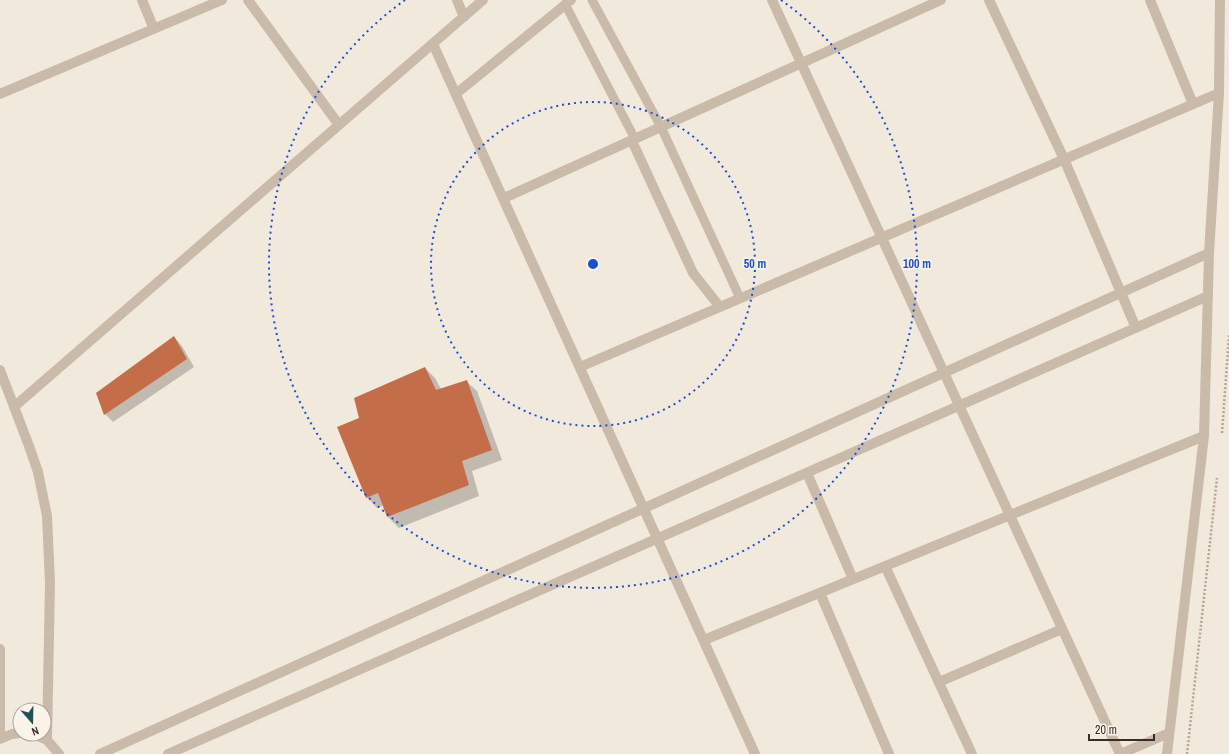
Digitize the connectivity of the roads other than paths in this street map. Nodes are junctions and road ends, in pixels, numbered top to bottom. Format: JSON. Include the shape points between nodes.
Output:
{"nodes":[{"id":1,"x":142,"y":0,"type":"edge"},
{"id":2,"x":222,"y":0,"type":"edge"},
{"id":3,"x":248,"y":0,"type":"edge"},
{"id":4,"x":456,"y":0,"type":"edge"},
{"id":5,"x":483,"y":0,"type":"edge"},
{"id":6,"x":592,"y":0,"type":"edge"},
{"id":7,"x":772,"y":0,"type":"edge"},
{"id":8,"x":941,"y":0,"type":"edge"},
{"id":9,"x":989,"y":0,"type":"edge"},
{"id":10,"x":1150,"y":0,"type":"edge"},
{"id":11,"x":1220,"y":0,"type":"edge"},
{"id":12,"x":568,"y":2,"type":"edge"},
{"id":13,"x":464,"y":17,"type":"junction"},
{"id":14,"x":154,"y":29,"type":"junction"},
{"id":15,"x":433,"y":44,"type":"junction"},
{"id":16,"x":801,"y":64,"type":"junction"},
{"id":17,"x":456,"y":93,"type":"junction"},
{"id":18,"x":1219,"y":93,"type":"junction"},
{"id":19,"x":0,"y":94,"type":"edge"},
{"id":20,"x":1193,"y":104,"type":"junction"},
{"id":21,"x":340,"y":125,"type":"junction"},
{"id":22,"x":660,"y":127,"type":"junction"},
{"id":23,"x":633,"y":140,"type":"junction"},
{"id":24,"x":1064,"y":159,"type":"junction"},
{"id":25,"x":504,"y":198,"type":"junction"},
{"id":26,"x":881,"y":238,"type":"junction"},
{"id":27,"x":1209,"y":253,"type":"junction"},
{"id":28,"x":1122,"y":292,"type":"junction"},
{"id":29,"x":1208,"y":296,"type":"junction"},
{"id":30,"x":740,"y":298,"type":"junction"},
{"id":31,"x":720,"y":306,"type":"junction"},
{"id":32,"x":1136,"y":328,"type":"junction"},
{"id":33,"x":580,"y":367,"type":"junction"},
{"id":34,"x":0,"y":370,"type":"edge"},
{"id":35,"x":944,"y":373,"type":"junction"},
{"id":36,"x":15,"y":406,"type":"junction"},
{"id":37,"x":959,"y":406,"type":"junction"},
{"id":38,"x":1204,"y":436,"type":"junction"},
{"id":39,"x":807,"y":473,"type":"junction"},
{"id":40,"x":644,"y":508,"type":"junction"},
{"id":41,"x":1010,"y":515,"type":"junction"},
{"id":42,"x":658,"y":538,"type":"junction"},
{"id":43,"x":885,"y":566,"type":"junction"},
{"id":44,"x":853,"y":580,"type":"junction"},
{"id":45,"x":820,"y":593,"type":"junction"},
{"id":46,"x":1062,"y":628,"type":"junction"},
{"id":47,"x":704,"y":640,"type":"junction"},
{"id":48,"x":0,"y":649,"type":"edge"},
{"id":49,"x":939,"y":682,"type":"junction"},
{"id":50,"x":48,"y":702,"type":"edge"},
{"id":51,"x":1169,"y":733,"type":"junction"},
{"id":52,"x":12,"y":735,"type":"edge"},
{"id":53,"x":0,"y":739,"type":"edge"},
{"id":54,"x":49,"y":742,"type":"edge"},
{"id":55,"x":59,"y":754,"type":"edge"},
{"id":56,"x":100,"y":754,"type":"edge"},
{"id":57,"x":168,"y":754,"type":"edge"},
{"id":58,"x":755,"y":754,"type":"edge"},
{"id":59,"x":889,"y":754,"type":"edge"},
{"id":60,"x":972,"y":754,"type":"edge"},
{"id":61,"x":1120,"y":754,"type":"edge"},
{"id":62,"x":1167,"y":754,"type":"edge"}],
"edges":[{"from":1,"to":14,"type":"street"},
{"from":2,"to":14,"type":"street"},
{"from":3,"to":21,"type":"street"},
{"from":4,"to":13,"type":"street"},
{"from":5,"to":13,"type":"street"},
{"from":6,"to":22,"type":"lane"},
{"from":7,"to":16,"type":"street"},
{"from":8,"to":16,"type":"street"},
{"from":9,"to":24,"type":"street"},
{"from":10,"to":20,"type":"street"},
{"from":11,"to":18,"type":"street"},
{"from":12,"to":17,"type":"street"},
{"from":12,"to":23,"type":"lane"},
{"from":13,"to":15,"type":"street"},
{"from":14,"to":19,"type":"street"},
{"from":15,"to":17,"type":"street"},
{"from":15,"to":21,"type":"street"},
{"from":16,"to":22,"type":"street"},
{"from":16,"to":26,"type":"street"},
{"from":17,"to":25,"type":"street"},
{"from":18,"to":20,"type":"street"},
{"from":18,"to":27,"type":"street"},
{"from":20,"to":24,"type":"street"},
{"from":21,"to":36,"type":"street"},
{"from":22,"to":23,"type":"street"},
{"from":22,"to":30,"type":"lane"},
{"from":23,"to":25,"type":"street"},
{"from":23,"to":31,"type":"street","via":[[693,273]]},
{"from":24,"to":26,"type":"street"},
{"from":24,"to":28,"type":"street"},
{"from":25,"to":33,"type":"street"},
{"from":26,"to":30,"type":"street"},
{"from":26,"to":35,"type":"street"},
{"from":27,"to":28,"type":"street"},
{"from":27,"to":29,"type":"street"},
{"from":28,"to":32,"type":"street"},
{"from":28,"to":35,"type":"street"},
{"from":29,"to":32,"type":"street"},
{"from":29,"to":38,"type":"street"},
{"from":30,"to":31,"type":"street"},
{"from":31,"to":33,"type":"street"},
{"from":32,"to":37,"type":"street"},
{"from":33,"to":40,"type":"street"},
{"from":34,"to":36,"type":"street"},
{"from":35,"to":37,"type":"street"},
{"from":35,"to":40,"type":"street"},
{"from":36,"to":50,"type":"street","via":[[38,472],[47,516],[50,583]]},
{"from":37,"to":39,"type":"street"},
{"from":37,"to":41,"type":"street"},
{"from":38,"to":41,"type":"street"},
{"from":38,"to":51,"type":"street"},
{"from":39,"to":42,"type":"street"},
{"from":39,"to":44,"type":"street"},
{"from":40,"to":42,"type":"street"},
{"from":40,"to":56,"type":"street"},
{"from":41,"to":43,"type":"street"},
{"from":41,"to":46,"type":"street"},
{"from":42,"to":47,"type":"street"},
{"from":42,"to":57,"type":"street"},
{"from":43,"to":44,"type":"street"},
{"from":43,"to":49,"type":"street"},
{"from":44,"to":45,"type":"street"},
{"from":45,"to":47,"type":"street"},
{"from":45,"to":59,"type":"street"},
{"from":46,"to":49,"type":"street"},
{"from":46,"to":61,"type":"street"},
{"from":47,"to":58,"type":"street"},
{"from":48,"to":53,"type":"street"},
{"from":49,"to":60,"type":"street"},
{"from":51,"to":61,"type":"street"},
{"from":51,"to":62,"type":"street"},
{"from":52,"to":53,"type":"street"},
{"from":54,"to":55,"type":"street"}]}
